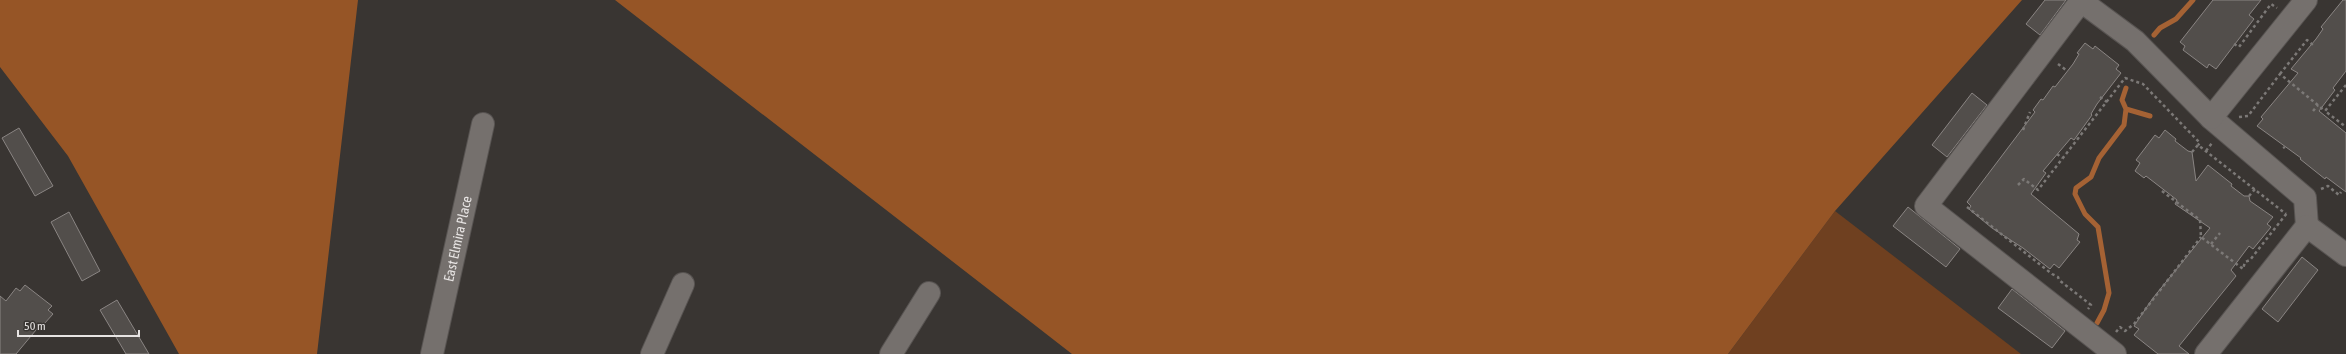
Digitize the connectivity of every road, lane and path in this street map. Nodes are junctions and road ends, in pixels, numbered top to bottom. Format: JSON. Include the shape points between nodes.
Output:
{"nodes":[{"id":1,"x":2306,"y":0,"type":"edge"},
{"id":2,"x":2282,"y":12,"type":"dead end"},
{"id":3,"x":2234,"y":44,"type":"dead end"},
{"id":4,"x":2313,"y":45,"type":"dead end"},
{"id":5,"x":2052,"y":60,"type":"dead end"},
{"id":6,"x":2066,"y":70,"type":"dead end"},
{"id":7,"x":2280,"y":74,"type":"junction"},
{"id":8,"x":2346,"y":85,"type":"edge"},
{"id":9,"x":2100,"y":97,"type":"dead end"},
{"id":10,"x":2107,"y":102,"type":"junction"},
{"id":11,"x":2318,"y":105,"type":"junction"},
{"id":12,"x":2325,"y":111,"type":"junction"},
{"id":13,"x":2030,"y":112,"type":"dead end"},
{"id":14,"x":2313,"y":112,"type":"dead end"},
{"id":15,"x":2211,"y":118,"type":"junction"},
{"id":16,"x":2237,"y":120,"type":"dead end"},
{"id":17,"x":483,"y":124,"type":"dead end"},
{"id":18,"x":2346,"y":127,"type":"edge"},
{"id":19,"x":2023,"y":130,"type":"dead end"},
{"id":20,"x":2198,"y":145,"type":"junction"},
{"id":21,"x":2192,"y":152,"type":"dead end"},
{"id":22,"x":2056,"y":154,"type":"dead end"},
{"id":23,"x":2062,"y":158,"type":"junction"},
{"id":24,"x":2018,"y":185,"type":"dead end"},
{"id":25,"x":2254,"y":189,"type":"junction"},
{"id":26,"x":2162,"y":191,"type":"dead end"},
{"id":27,"x":2315,"y":192,"type":"dead end"},
{"id":28,"x":2341,"y":192,"type":"dead end"},
{"id":29,"x":2249,"y":196,"type":"dead end"},
{"id":30,"x":1967,"y":208,"type":"dead end"},
{"id":31,"x":2291,"y":209,"type":"dead end"},
{"id":32,"x":2286,"y":214,"type":"junction"},
{"id":33,"x":2307,"y":226,"type":"junction"},
{"id":34,"x":2220,"y":233,"type":"dead end"},
{"id":35,"x":2201,"y":237,"type":"junction"},
{"id":36,"x":2211,"y":244,"type":"junction"},
{"id":37,"x":2346,"y":255,"type":"edge"},
{"id":38,"x":683,"y":284,"type":"dead end"},
{"id":39,"x":928,"y":293,"type":"dead end"},
{"id":40,"x":2087,"y":310,"type":"dead end"},
{"id":41,"x":2125,"y":331,"type":"dead end"},
{"id":42,"x":432,"y":354,"type":"edge"},
{"id":43,"x":652,"y":354,"type":"edge"},
{"id":44,"x":891,"y":354,"type":"edge"},
{"id":45,"x":2115,"y":354,"type":"edge"},
{"id":46,"x":2206,"y":354,"type":"edge"}],
"edges":[{"from":1,"to":15,"type":"street"},
{"from":2,"to":3,"type":"path","via":[[2271,4],[2238,47]]},
{"from":4,"to":7,"type":"path","via":[[2307,40]]},
{"from":5,"to":6,"type":"path"},
{"from":7,"to":11,"type":"path"},
{"from":7,"to":16,"type":"path","via":[[2248,116],[2240,115]]},
{"from":8,"to":12,"type":"path"},
{"from":9,"to":10,"type":"path"},
{"from":10,"to":20,"type":"path","via":[[2125,78],[2143,84],[2200,143]]},
{"from":10,"to":23,"type":"path"},
{"from":11,"to":12,"type":"path"},
{"from":11,"to":14,"type":"path"},
{"from":12,"to":18,"type":"path"},
{"from":13,"to":19,"type":"path"},
{"from":15,"to":33,"type":"street","via":[[2305,198]]},
{"from":15,"to":45,"type":"street","via":[[2135,41],[2081,1],[1926,206]]},
{"from":17,"to":42,"type":"street","name":"East Elmira Place"},
{"from":20,"to":21,"type":"path"},
{"from":20,"to":25,"type":"path"},
{"from":22,"to":23,"type":"path"},
{"from":23,"to":24,"type":"path","via":[[2038,190],[2024,179]]},
{"from":25,"to":29,"type":"path"},
{"from":25,"to":32,"type":"path"},
{"from":26,"to":35,"type":"path","via":[[2200,220]]},
{"from":27,"to":28,"type":"path","via":[[2328,186],[2339,195]]},
{"from":30,"to":40,"type":"path","via":[[2091,305]]},
{"from":31,"to":32,"type":"path"},
{"from":32,"to":36,"type":"path","via":[[2243,269]]},
{"from":33,"to":37,"type":"street"},
{"from":33,"to":46,"type":"street"},
{"from":34,"to":36,"type":"path"},
{"from":35,"to":36,"type":"path"},
{"from":35,"to":41,"type":"path","via":[[2134,324]]},
{"from":38,"to":43,"type":"street"},
{"from":39,"to":44,"type":"street"}]}
